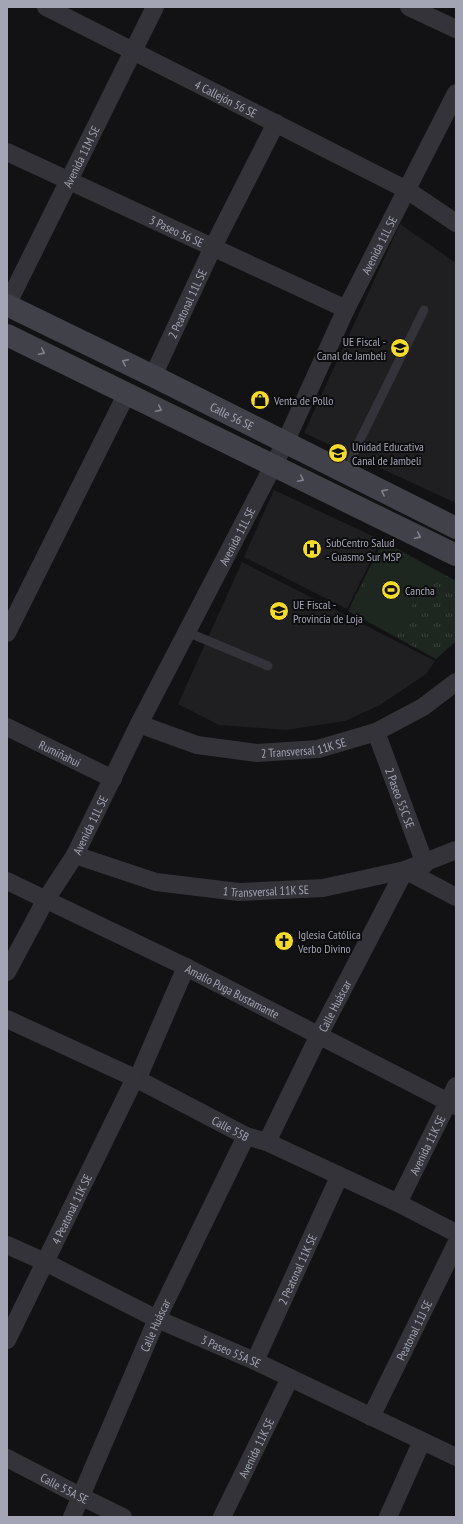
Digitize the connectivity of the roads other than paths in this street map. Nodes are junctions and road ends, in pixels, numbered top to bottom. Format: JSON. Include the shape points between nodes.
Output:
{"nodes":[{"id":1,"x":46,"y":7,"type":"edge"},
{"id":2,"x":155,"y":7,"type":"edge"},
{"id":3,"x":409,"y":7,"type":"edge"},
{"id":4,"x":456,"y":29,"type":"edge"},
{"id":5,"x":133,"y":51,"type":"junction"},
{"id":6,"x":456,"y":94,"type":"edge"},
{"id":7,"x":276,"y":123,"type":"junction"},
{"id":8,"x":7,"y":152,"type":"edge"},
{"id":9,"x":69,"y":180,"type":"junction"},
{"id":10,"x":407,"y":190,"type":"junction"},
{"id":11,"x":456,"y":223,"type":"edge"},
{"id":12,"x":213,"y":247,"type":"junction"},
{"id":13,"x":7,"y":305,"type":"edge"},
{"id":14,"x":346,"y":309,"type":"junction"},
{"id":15,"x":424,"y":310,"type":"dead end"},
{"id":16,"x":7,"y":335,"type":"edge"},
{"id":17,"x":153,"y":376,"type":"junction"},
{"id":18,"x":128,"y":393,"type":"junction"},
{"id":19,"x":284,"y":443,"type":"junction"},
{"id":20,"x":272,"y":465,"type":"junction"},
{"id":21,"x":347,"y":473,"type":"junction"},
{"id":22,"x":456,"y":528,"type":"edge"},
{"id":23,"x":456,"y":554,"type":"edge"},
{"id":24,"x":187,"y":632,"type":"junction"},
{"id":25,"x":7,"y":633,"type":"edge"},
{"id":26,"x":268,"y":666,"type":"dead end"},
{"id":27,"x":456,"y":682,"type":"edge"},
{"id":28,"x":139,"y":724,"type":"junction"},
{"id":29,"x":7,"y":726,"type":"edge"},
{"id":30,"x":376,"y":732,"type":"junction"},
{"id":31,"x":113,"y":779,"type":"junction"},
{"id":32,"x":456,"y":850,"type":"edge"},
{"id":33,"x":75,"y":855,"type":"junction"},
{"id":34,"x":425,"y":864,"type":"junction"},
{"id":35,"x":405,"y":870,"type":"junction"},
{"id":36,"x":7,"y":882,"type":"edge"},
{"id":37,"x":456,"y":897,"type":"edge"},
{"id":38,"x":45,"y":900,"type":"junction"},
{"id":39,"x":186,"y":967,"type":"junction"},
{"id":40,"x":7,"y":972,"type":"edge"},
{"id":41,"x":7,"y":1019,"type":"edge"},
{"id":42,"x":319,"y":1035,"type":"junction"},
{"id":43,"x":136,"y":1079,"type":"junction"},
{"id":44,"x":456,"y":1086,"type":"edge"},
{"id":45,"x":452,"y":1104,"type":"edge"},
{"id":46,"x":246,"y":1136,"type":"junction"},
{"id":47,"x":267,"y":1142,"type":"junction"},
{"id":48,"x":339,"y":1177,"type":"junction"},
{"id":49,"x":398,"y":1203,"type":"junction"},
{"id":50,"x":456,"y":1233,"type":"edge"},
{"id":51,"x":456,"y":1244,"type":"edge"},
{"id":52,"x":7,"y":1245,"type":"edge"},
{"id":53,"x":44,"y":1262,"type":"junction"},
{"id":54,"x":157,"y":1319,"type":"junction"},
{"id":55,"x":7,"y":1340,"type":"edge"},
{"id":56,"x":255,"y":1361,"type":"junction"},
{"id":57,"x":290,"y":1378,"type":"junction"},
{"id":58,"x":371,"y":1417,"type":"junction"},
{"id":59,"x":422,"y":1441,"type":"junction"},
{"id":60,"x":456,"y":1457,"type":"edge"},
{"id":61,"x":7,"y":1458,"type":"edge"},
{"id":62,"x":82,"y":1497,"type":"junction"},
{"id":63,"x":72,"y":1517,"type":"edge"},
{"id":64,"x":123,"y":1517,"type":"edge"},
{"id":65,"x":222,"y":1517,"type":"edge"},
{"id":66,"x":388,"y":1517,"type":"edge"}],
"edges":[{"from":1,"to":5,"type":"street","name":"4 Callejón 56 SE"},
{"from":2,"to":5,"type":"street","name":"Avenida 11M SE"},
{"from":3,"to":4,"type":"street"},
{"from":5,"to":7,"type":"street","name":"4 Callejón 56 SE"},
{"from":5,"to":9,"type":"street","name":"Avenida 11M SE"},
{"from":6,"to":10,"type":"street","name":"Avenida 11L SE"},
{"from":7,"to":10,"type":"street","name":"4 Callejón 56 SE"},
{"from":7,"to":12,"type":"street","name":"2 Peatonal 11L SE"},
{"from":8,"to":9,"type":"street","name":"3 Paseo 56 SE"},
{"from":9,"to":12,"type":"street","name":"3 Paseo 56 SE"},
{"from":9,"to":13,"type":"street","name":"Avenida 11M SE"},
{"from":10,"to":11,"type":"street"},
{"from":10,"to":14,"type":"street","name":"Avenida 11L SE"},
{"from":12,"to":14,"type":"street","name":"3 Paseo 56 SE"},
{"from":12,"to":17,"type":"street","name":"2 Peatonal 11L SE"},
{"from":17,"to":13,"type":"main road","name":"Calle 56 SE","one_way":true},
{"from":14,"to":19,"type":"street","name":"Avenida 11L SE"},
{"from":15,"to":21,"type":"lane","via":[[355,450]]},
{"from":16,"to":18,"type":"main road","one_way":true},
{"from":17,"to":19,"type":"main road","name":"Calle 56 SE"},
{"from":18,"to":20,"type":"main road","one_way":true},
{"from":18,"to":25,"type":"street"},
{"from":19,"to":20,"type":"street","name":"Avenida 11L SE"},
{"from":19,"to":21,"type":"main road","name":"Calle 56 SE"},
{"from":20,"to":23,"type":"main road","one_way":true},
{"from":20,"to":24,"type":"street","name":"Avenida 11L SE"},
{"from":22,"to":21,"type":"main road","name":"Calle 56 SE","one_way":true},
{"from":24,"to":26,"type":"lane"},
{"from":24,"to":28,"type":"street","name":"Avenida 11L SE"},
{"from":27,"to":30,"type":"street","name":"2 Transversal 11K SE","via":[[423,707]]},
{"from":28,"to":30,"type":"street","name":"2 Transversal 11K SE","via":[[196,745],[257,753],[318,749]]},
{"from":28,"to":31,"type":"street","name":"Avenida 11L SE"},
{"from":29,"to":31,"type":"street","name":"Rumiñahui"},
{"from":30,"to":34,"type":"street","name":"2 Paseo 55C SE"},
{"from":31,"to":33,"type":"street","name":"Avenida 11L SE"},
{"from":32,"to":34,"type":"street","name":"1 Transversal 11K SE"},
{"from":33,"to":35,"type":"street","name":"1 Transversal 11K SE","via":[[156,882],[239,892],[323,888]]},
{"from":33,"to":38,"type":"street","name":"Avenida 11L SE"},
{"from":34,"to":35,"type":"street","name":"1 Transversal 11K SE"},
{"from":35,"to":37,"type":"street"},
{"from":35,"to":42,"type":"street","name":"Calle Huáscar"},
{"from":36,"to":38,"type":"street","name":"Amalio Puga Bustamante"},
{"from":38,"to":39,"type":"street","name":"Amalio Puga Bustamante"},
{"from":38,"to":40,"type":"street","name":"Avenida 11L SE"},
{"from":39,"to":42,"type":"street","name":"Amalio Puga Bustamante"},
{"from":39,"to":43,"type":"street","name":"4 Peatonal 11K SE"},
{"from":41,"to":43,"type":"street","name":"Calle 55B"},
{"from":42,"to":45,"type":"street","name":"Amalio Puga Bustamante"},
{"from":42,"to":47,"type":"street","name":"Calle Huáscar"},
{"from":43,"to":46,"type":"street","name":"Calle 55B"},
{"from":43,"to":53,"type":"street","name":"4 Peatonal 11K SE"},
{"from":44,"to":45,"type":"street","name":"Avenida 11K SE"},
{"from":45,"to":49,"type":"street","name":"Avenida 11K SE"},
{"from":46,"to":47,"type":"street","name":"Calle 55B"},
{"from":46,"to":54,"type":"street","name":"Calle Huáscar"},
{"from":47,"to":48,"type":"street","name":"Calle 55B"},
{"from":48,"to":49,"type":"street","name":"Calle 55B"},
{"from":48,"to":56,"type":"street","name":"2 Peatonal 11K SE"},
{"from":49,"to":50,"type":"street","name":"Calle 55B"},
{"from":51,"to":58,"type":"street","name":"Peatonal 11J SE"},
{"from":52,"to":53,"type":"street","name":"3 Paseo 55A SE"},
{"from":53,"to":54,"type":"street","name":"3 Paseo 55A SE"},
{"from":53,"to":55,"type":"street","name":"4 Peatonal 11K SE"},
{"from":54,"to":56,"type":"street","name":"3 Paseo 55A SE"},
{"from":54,"to":62,"type":"street","name":"Calle Huáscar"},
{"from":56,"to":57,"type":"street","name":"3 Paseo 55A SE"},
{"from":57,"to":58,"type":"street","name":"3 Paseo 55A SE"},
{"from":57,"to":65,"type":"street","name":"Avenida 11K SE"},
{"from":58,"to":59,"type":"street","name":"3 Paseo 55A SE"},
{"from":59,"to":60,"type":"street","name":"3 Paseo 55A SE"},
{"from":59,"to":66,"type":"street"},
{"from":61,"to":62,"type":"street","name":"Calle 55A SE"},
{"from":62,"to":63,"type":"street","name":"Calle Huáscar"},
{"from":62,"to":64,"type":"street","name":"Calle 55A SE"}]}
